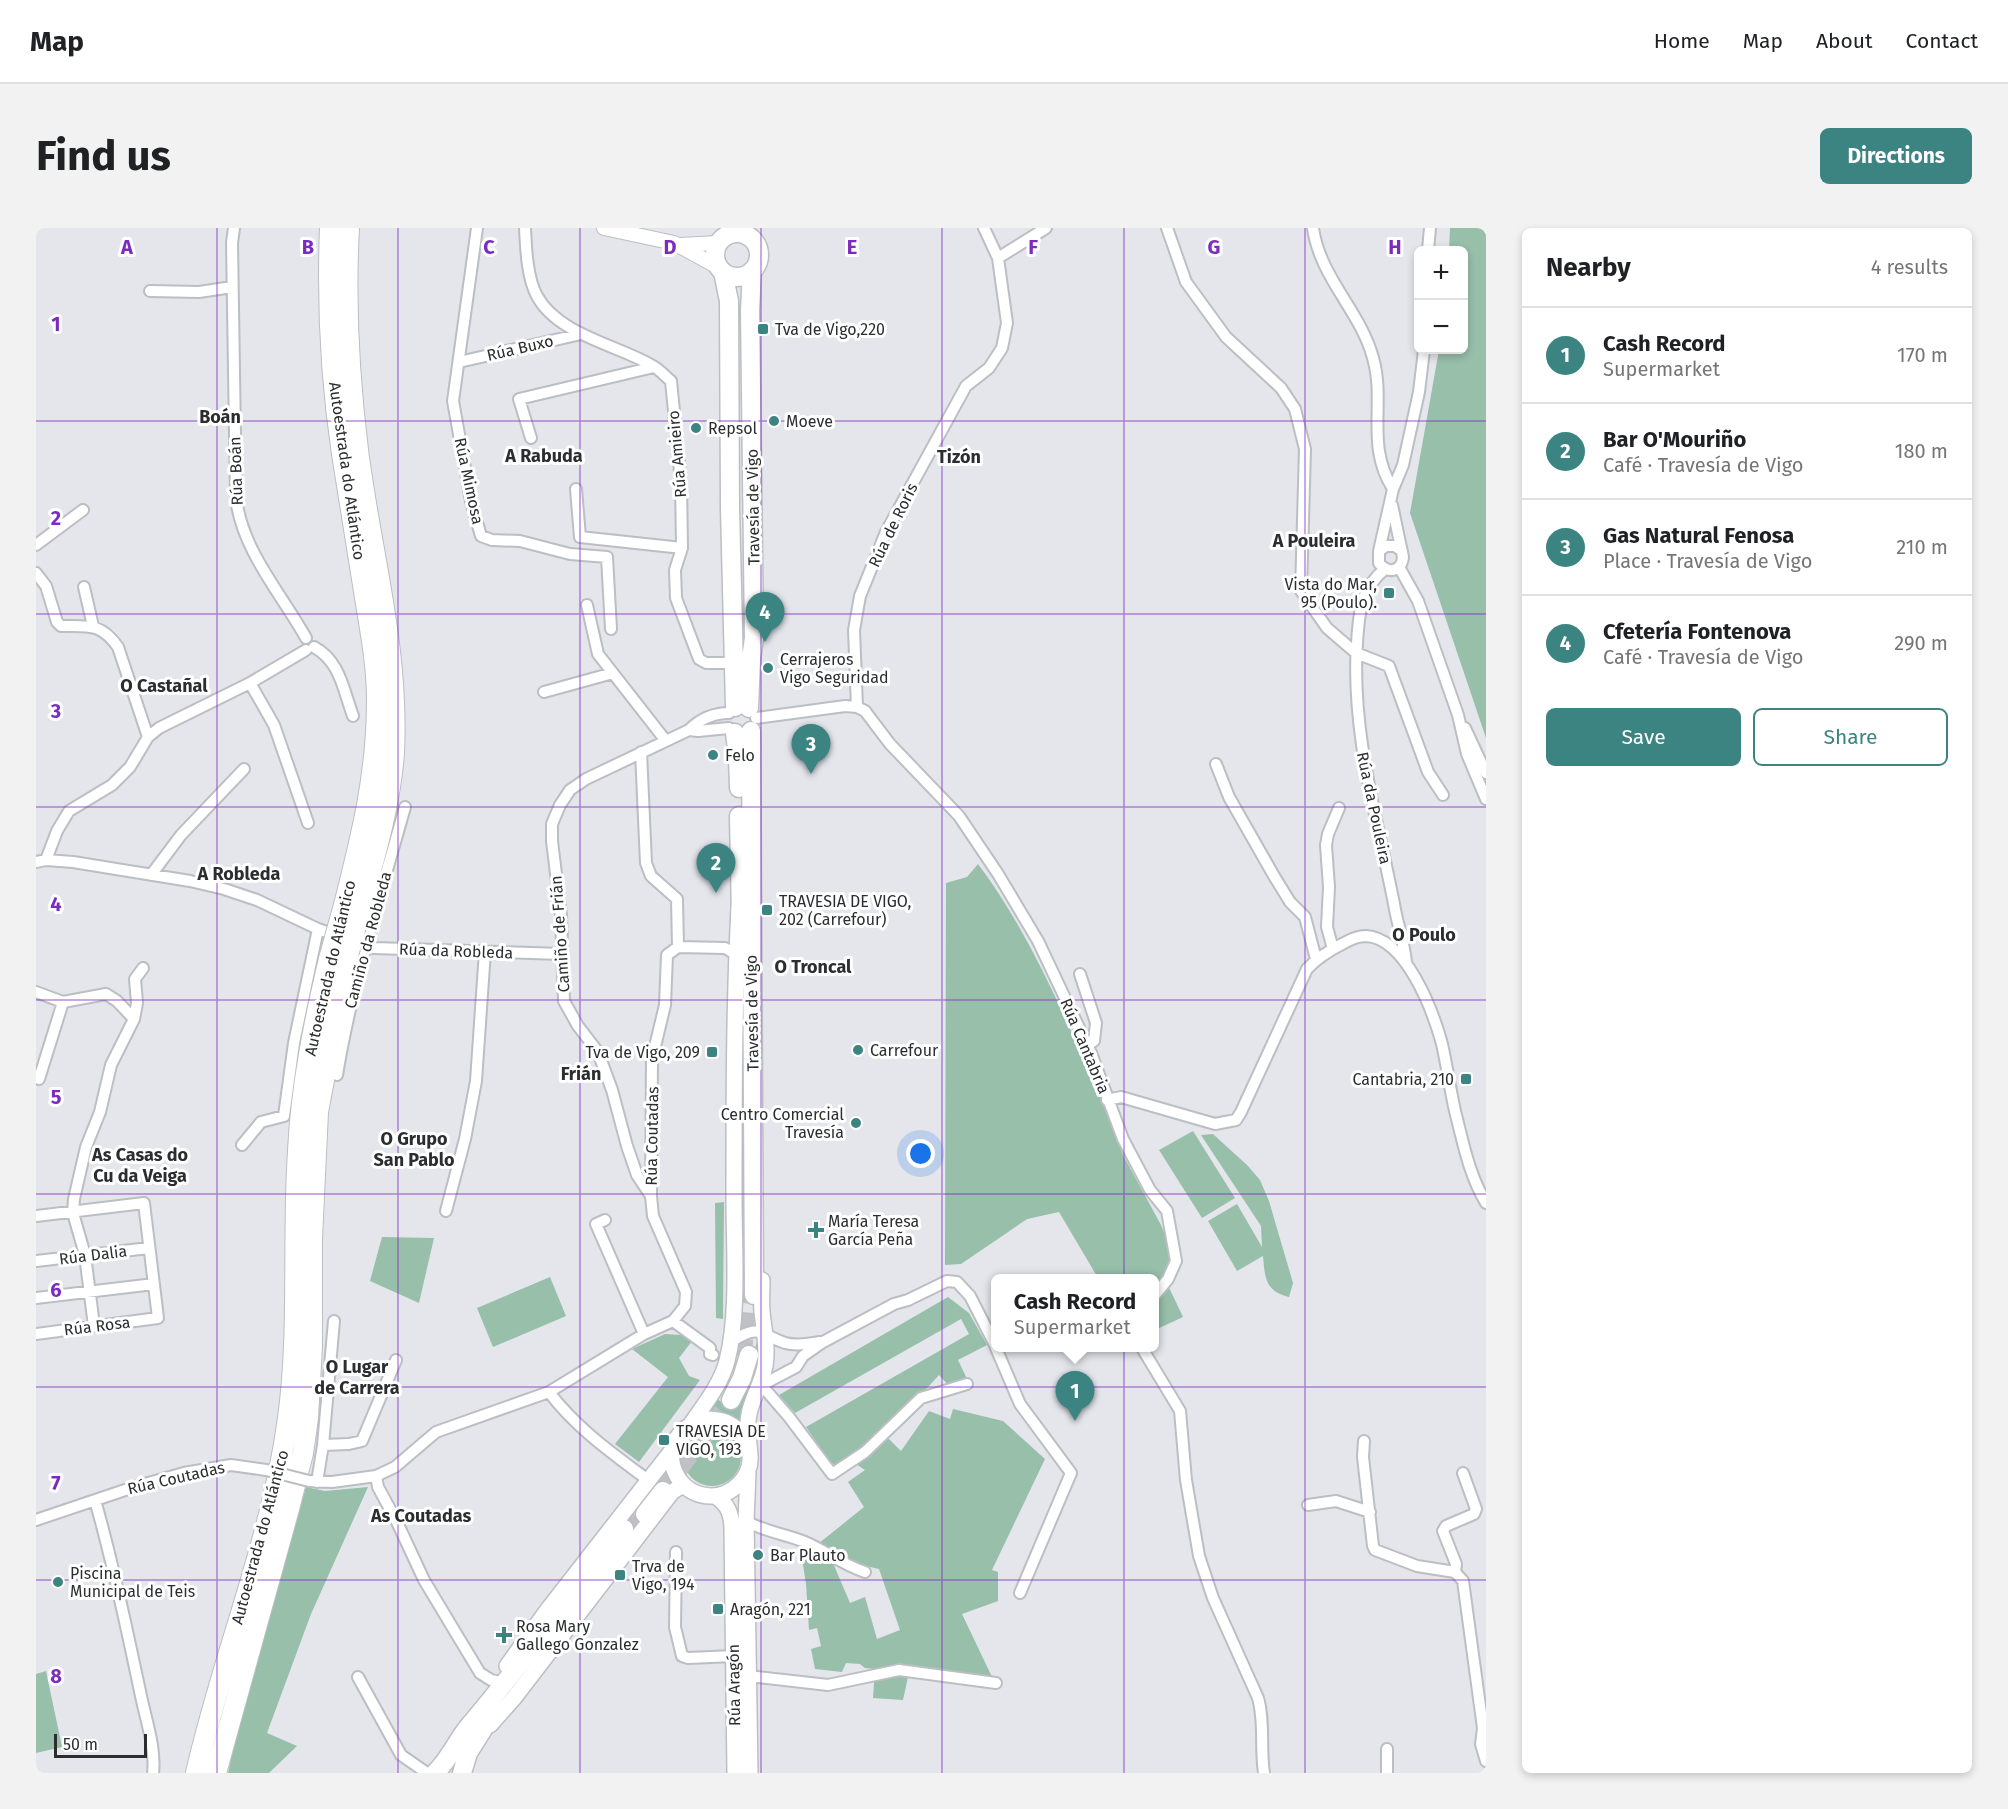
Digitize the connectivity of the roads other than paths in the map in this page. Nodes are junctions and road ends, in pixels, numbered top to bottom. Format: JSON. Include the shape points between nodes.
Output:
{"nodes":[{"id":1,"x":234,"y":228,"type":"edge"},
{"id":2,"x":330,"y":228,"type":"edge"},
{"id":3,"x":349,"y":228,"type":"edge"},
{"id":4,"x":477,"y":228,"type":"edge"},
{"id":5,"x":525,"y":228,"type":"edge"},
{"id":6,"x":604,"y":228,"type":"edge"},
{"id":7,"x":984,"y":228,"type":"edge"},
{"id":8,"x":1046,"y":228,"type":"edge"},
{"id":9,"x":1167,"y":228,"type":"edge"},
{"id":10,"x":1313,"y":228,"type":"edge"},
{"id":11,"x":1430,"y":228,"type":"edge"},
{"id":12,"x":752,"y":233,"type":"edge"},
{"id":13,"x":724,"y":235,"type":"edge"},
{"id":14,"x":680,"y":245,"type":"junction"},
{"id":15,"x":1428,"y":246,"type":"edge"},
{"id":16,"x":998,"y":258,"type":"junction"},
{"id":17,"x":721,"y":270,"type":"junction"},
{"id":18,"x":752,"y":271,"type":"junction"},
{"id":19,"x":232,"y":286,"type":"junction"},
{"id":20,"x":150,"y":291,"type":"dead end"},
{"id":21,"x":581,"y":334,"type":"junction"},
{"id":22,"x":1424,"y":354,"type":"edge"},
{"id":23,"x":459,"y":362,"type":"junction"},
{"id":24,"x":654,"y":367,"type":"junction"},
{"id":25,"x":531,"y":438,"type":"dead end"},
{"id":26,"x":576,"y":489,"type":"dead end"},
{"id":27,"x":1392,"y":494,"type":"junction"},
{"id":28,"x":83,"y":510,"type":"dead end"},
{"id":29,"x":36,"y":545,"type":"edge"},
{"id":30,"x":682,"y":548,"type":"junction"},
{"id":31,"x":1379,"y":551,"type":"junction"},
{"id":32,"x":1402,"y":551,"type":"junction"},
{"id":33,"x":1399,"y":567,"type":"junction"},
{"id":34,"x":1385,"y":569,"type":"junction"},
{"id":35,"x":36,"y":573,"type":"edge"},
{"id":36,"x":84,"y":587,"type":"dead end"},
{"id":37,"x":587,"y":605,"type":"dead end"},
{"id":38,"x":93,"y":626,"type":"junction"},
{"id":39,"x":611,"y":629,"type":"dead end"},
{"id":40,"x":308,"y":645,"type":"junction"},
{"id":41,"x":1356,"y":653,"type":"junction"},
{"id":42,"x":733,"y":663,"type":"junction"},
{"id":43,"x":613,"y":673,"type":"junction"},
{"id":44,"x":250,"y":683,"type":"junction"},
{"id":45,"x":544,"y":692,"type":"dead end"},
{"id":46,"x":857,"y":707,"type":"junction"},
{"id":47,"x":1458,"y":715,"type":"junction"},
{"id":48,"x":353,"y":716,"type":"dead end"},
{"id":49,"x":740,"y":720,"type":"junction"},
{"id":50,"x":148,"y":737,"type":"junction"},
{"id":51,"x":666,"y":741,"type":"junction"},
{"id":52,"x":641,"y":752,"type":"junction"},
{"id":53,"x":1216,"y":764,"type":"dead end"},
{"id":54,"x":244,"y":769,"type":"dead end"},
{"id":55,"x":1486,"y":773,"type":"edge"},
{"id":56,"x":1443,"y":795,"type":"dead end"},
{"id":57,"x":1486,"y":799,"type":"edge"},
{"id":58,"x":405,"y":807,"type":"dead end"},
{"id":59,"x":1339,"y":808,"type":"dead end"},
{"id":60,"x":308,"y":823,"type":"dead end"},
{"id":61,"x":41,"y":861,"type":"edge"},
{"id":62,"x":151,"y":875,"type":"junction"},
{"id":63,"x":746,"y":892,"type":"junction"},
{"id":64,"x":352,"y":906,"type":"junction"},
{"id":65,"x":318,"y":929,"type":"junction"},
{"id":66,"x":366,"y":945,"type":"junction"},
{"id":67,"x":678,"y":947,"type":"junction"},
{"id":68,"x":1333,"y":949,"type":"junction"},
{"id":69,"x":485,"y":951,"type":"junction"},
{"id":70,"x":562,"y":954,"type":"junction"},
{"id":71,"x":737,"y":955,"type":"junction"},
{"id":72,"x":1316,"y":959,"type":"junction"},
{"id":73,"x":337,"y":961,"type":"junction"},
{"id":74,"x":1406,"y":962,"type":"junction"},
{"id":75,"x":143,"y":968,"type":"dead end"},
{"id":76,"x":1080,"y":974,"type":"dead end"},
{"id":77,"x":36,"y":992,"type":"edge"},
{"id":78,"x":63,"y":1002,"type":"junction"},
{"id":79,"x":134,"y":1019,"type":"junction"},
{"id":80,"x":1087,"y":1046,"type":"junction"},
{"id":81,"x":338,"y":1075,"type":"dead end"},
{"id":82,"x":39,"y":1079,"type":"dead end"},
{"id":83,"x":1107,"y":1101,"type":"junction"},
{"id":84,"x":242,"y":1145,"type":"dead end"},
{"id":85,"x":651,"y":1196,"type":"junction"},
{"id":86,"x":1486,"y":1203,"type":"edge"},
{"id":87,"x":446,"y":1211,"type":"dead end"},
{"id":88,"x":73,"y":1213,"type":"junction"},
{"id":89,"x":36,"y":1216,"type":"edge"},
{"id":90,"x":605,"y":1220,"type":"dead end"},
{"id":91,"x":149,"y":1248,"type":"junction"},
{"id":92,"x":85,"y":1255,"type":"junction"},
{"id":93,"x":36,"y":1262,"type":"edge"},
{"id":94,"x":154,"y":1284,"type":"junction"},
{"id":95,"x":1159,"y":1291,"type":"edge"},
{"id":96,"x":90,"y":1292,"type":"junction"},
{"id":97,"x":751,"y":1294,"type":"tunnel mouth"},
{"id":98,"x":36,"y":1298,"type":"edge"},
{"id":99,"x":673,"y":1321,"type":"junction"},
{"id":100,"x":334,"y":1322,"type":"dead end"},
{"id":101,"x":94,"y":1326,"type":"junction"},
{"id":102,"x":766,"y":1333,"type":"junction"},
{"id":103,"x":36,"y":1334,"type":"edge"},
{"id":104,"x":644,"y":1334,"type":"junction"},
{"id":105,"x":991,"y":1337,"type":"edge"},
{"id":106,"x":823,"y":1342,"type":"junction"},
{"id":107,"x":740,"y":1351,"type":"junction"},
{"id":108,"x":998,"y":1352,"type":"edge"},
{"id":109,"x":1145,"y":1352,"type":"edge"},
{"id":110,"x":711,"y":1354,"type":"dead end"},
{"id":111,"x":396,"y":1360,"type":"dead end"},
{"id":112,"x":967,"y":1384,"type":"dead end"},
{"id":113,"x":758,"y":1387,"type":"junction"},
{"id":114,"x":549,"y":1392,"type":"junction"},
{"id":115,"x":728,"y":1400,"type":"tunnel mouth"},
{"id":116,"x":691,"y":1424,"type":"junction"},
{"id":117,"x":1364,"y":1441,"type":"dead end"},
{"id":118,"x":748,"y":1443,"type":"junction"},
{"id":119,"x":323,"y":1445,"type":"junction"},
{"id":120,"x":673,"y":1449,"type":"junction"},
{"id":121,"x":749,"y":1467,"type":"junction"},
{"id":122,"x":1463,"y":1473,"type":"dead end"},
{"id":123,"x":376,"y":1476,"type":"junction"},
{"id":124,"x":313,"y":1481,"type":"junction"},
{"id":125,"x":683,"y":1485,"type":"junction"},
{"id":126,"x":656,"y":1486,"type":"junction"},
{"id":127,"x":716,"y":1496,"type":"junction"},
{"id":128,"x":95,"y":1500,"type":"junction"},
{"id":129,"x":1308,"y":1505,"type":"dead end"},
{"id":130,"x":642,"y":1511,"type":"tunnel mouth"},
{"id":131,"x":1370,"y":1512,"type":"junction"},
{"id":132,"x":36,"y":1520,"type":"edge"},
{"id":133,"x":746,"y":1521,"type":"junction"},
{"id":134,"x":627,"y":1530,"type":"tunnel mouth"},
{"id":135,"x":676,"y":1552,"type":"dead end"},
{"id":136,"x":865,"y":1572,"type":"dead end"},
{"id":137,"x":1455,"y":1572,"type":"junction"},
{"id":138,"x":1020,"y":1593,"type":"dead end"},
{"id":139,"x":734,"y":1656,"type":"junction"},
{"id":140,"x":748,"y":1676,"type":"junction"},
{"id":141,"x":358,"y":1677,"type":"dead end"},
{"id":142,"x":496,"y":1681,"type":"junction"},
{"id":143,"x":996,"y":1683,"type":"dead end"},
{"id":144,"x":1485,"y":1728,"type":"edge"},
{"id":145,"x":473,"y":1732,"type":"junction"},
{"id":146,"x":1387,"y":1749,"type":"dead end"},
{"id":147,"x":1486,"y":1761,"type":"edge"},
{"id":148,"x":153,"y":1773,"type":"edge"},
{"id":149,"x":196,"y":1773,"type":"edge"},
{"id":150,"x":216,"y":1773,"type":"edge"},
{"id":151,"x":428,"y":1773,"type":"edge"},
{"id":152,"x":434,"y":1773,"type":"edge"},
{"id":153,"x":452,"y":1773,"type":"edge"},
{"id":154,"x":462,"y":1773,"type":"edge"},
{"id":155,"x":735,"y":1773,"type":"edge"},
{"id":156,"x":750,"y":1773,"type":"edge"},
{"id":157,"x":1264,"y":1773,"type":"edge"},
{"id":158,"x":1387,"y":1773,"type":"edge"}],
"edges":[{"from":1,"to":19,"type":"street","name":"Rúa Boán"},
{"from":2,"to":64,"type":"highway","name":"Autoestrada do Atlántico","via":[[333,373],[373,645],[377,698],[376,758]]},
{"from":3,"to":64,"type":"highway","name":"Autoestrada do Atlántico","via":[[351,385],[358,452],[385,608],[394,695],[394,754],[382,827]]},
{"from":4,"to":23,"type":"street","name":"Rúa Mimosa"},
{"from":5,"to":21,"type":"street","name":"Rúa Amieiro","via":[[526,254],[536,294],[544,307]]},
{"from":6,"to":14,"type":"street"},
{"from":7,"to":16,"type":"street","name":"Rúa de Roris"},
{"from":8,"to":16,"type":"street"},
{"from":9,"to":41,"type":"street","via":[[1186,282],[1226,338],[1281,388],[1295,409],[1305,449],[1300,591],[1327,628]]},
{"from":10,"to":27,"type":"street","via":[[1322,262],[1371,349],[1376,375],[1378,452]]},
{"from":11,"to":15,"type":"street"},
{"from":12,"to":13,"type":"main road"},
{"from":12,"to":18,"type":"main road","via":[[759,251]]},
{"from":13,"to":14,"type":"street"},
{"from":13,"to":17,"type":"main road","via":[[714,254]]},
{"from":14,"to":17,"type":"street"},
{"from":16,"to":46,"type":"street","name":"Rúa de Roris","via":[[1007,323],[1002,348],[989,368],[966,386],[886,532],[860,596],[854,630]]},
{"from":17,"to":18,"type":"main road","via":[[735,277]]},
{"from":17,"to":42,"type":"main road","name":"Travesía de Vigo","via":[[730,313]]},
{"from":18,"to":49,"type":"main road","name":"Travesía de Vigo","via":[[754,638]]},
{"from":19,"to":20,"type":"street","via":[[199,292]]},
{"from":19,"to":40,"type":"street","name":"Rúa Boán","via":[[238,519],[259,563]]},
{"from":21,"to":23,"type":"street","name":"Rúa Buxo"},
{"from":21,"to":24,"type":"street","name":"Rúa Amieiro"},
{"from":22,"to":27,"type":"street","via":[[1403,465]]},
{"from":23,"to":39,"type":"street","name":"Rúa Mimosa","via":[[453,401],[481,536],[570,554],[607,557]]},
{"from":24,"to":25,"type":"street","via":[[519,399]]},
{"from":24,"to":30,"type":"street","name":"Rúa Amieiro","via":[[671,381],[681,482]]},
{"from":26,"to":30,"type":"street","via":[[580,537]]},
{"from":27,"to":31,"type":"street"},
{"from":27,"to":32,"type":"street"},
{"from":28,"to":29,"type":"street"},
{"from":30,"to":42,"type":"street","name":"Rúa Amieiro","via":[[675,570],[676,598],[696,654],[706,663]]},
{"from":31,"to":32,"type":"street","via":[[1389,545]]},
{"from":31,"to":34,"type":"street","via":[[1378,559]]},
{"from":32,"to":33,"type":"street"},
{"from":33,"to":34,"type":"street"},
{"from":33,"to":47,"type":"street","via":[[1418,601]]},
{"from":34,"to":41,"type":"street","name":"Rúa da Pouleira","via":[[1364,594]]},
{"from":35,"to":38,"type":"street","via":[[46,586],[61,626]]},
{"from":36,"to":38,"type":"street"},
{"from":37,"to":43,"type":"street","via":[[598,654]]},
{"from":38,"to":50,"type":"street","via":[[110,635],[118,647]]},
{"from":40,"to":44,"type":"street"},
{"from":40,"to":48,"type":"street","name":"Rúa Boán","via":[[334,662]]},
{"from":41,"to":56,"type":"street","via":[[1389,666],[1428,772]]},
{"from":41,"to":74,"type":"street","name":"Rúa da Pouleira","via":[[1357,706],[1366,779]]},
{"from":42,"to":49,"type":"main road","name":"Travesía de Vigo"},
{"from":43,"to":45,"type":"street"},
{"from":43,"to":51,"type":"street"},
{"from":44,"to":50,"type":"street"},
{"from":44,"to":60,"type":"street","via":[[274,725]]},
{"from":46,"to":49,"type":"street"},
{"from":46,"to":80,"type":"street","name":"Rúa Cantabria","via":[[865,711],[972,834],[1038,941]]},
{"from":47,"to":55,"type":"street"},
{"from":47,"to":57,"type":"street","via":[[1467,754]]},
{"from":49,"to":51,"type":"street","name":"Camiño de Frián","via":[[711,716]]},
{"from":49,"to":63,"type":"main road","name":"Travesía de Vigo"},
{"from":50,"to":61,"type":"street","via":[[130,767],[112,785],[69,811]]},
{"from":51,"to":52,"type":"street","name":"Camiño de Frián"},
{"from":52,"to":67,"type":"street","name":"Rúa Coutadas","via":[[646,863],[651,876],[677,899]]},
{"from":52,"to":70,"type":"street","name":"Camiño de Frián","via":[[570,790],[552,824]]},
{"from":53,"to":72,"type":"street","via":[[1229,797],[1274,876],[1305,917]]},
{"from":54,"to":62,"type":"street","via":[[181,835]]},
{"from":58,"to":66,"type":"street","name":"Camiño da Robleda"},
{"from":59,"to":68,"type":"street","via":[[1326,845],[1328,927]]},
{"from":61,"to":62,"type":"street","name":"Rúa da Robleda"},
{"from":62,"to":65,"type":"street","name":"Rúa da Robleda","via":[[224,889]]},
{"from":63,"to":71,"type":"main road"},
{"from":63,"to":97,"type":"main road","name":"Travesía de Vigo"},
{"from":63,"to":102,"type":"main road","via":[[761,1117],[762,1308]]},
{"from":64,"to":73,"type":"highway","name":"Autoestrada do Atlántico","bridge":true},
{"from":65,"to":66,"type":"street","name":"Rúa da Robleda"},
{"from":65,"to":84,"type":"street","via":[[294,1043],[284,1116],[261,1122]]},
{"from":66,"to":69,"type":"street","name":"Rúa da Robleda","via":[[383,949]]},
{"from":66,"to":81,"type":"street","name":"Camiño da Robleda"},
{"from":67,"to":71,"type":"street","via":[[725,948]]},
{"from":67,"to":85,"type":"street","name":"Rúa Coutadas","via":[[667,955],[665,1005],[652,1059]]},
{"from":68,"to":72,"type":"street","name":"Rúa Cantabria"},
{"from":68,"to":74,"type":"street","name":"Rúa Cantabria","via":[[1366,936],[1384,942]]},
{"from":69,"to":70,"type":"street","name":"Rúa da Robleda"},
{"from":69,"to":87,"type":"street","via":[[476,1081]]},
{"from":70,"to":85,"type":"street","name":"Camiño de Frián","via":[[564,1001],[598,1052],[630,1156]]},
{"from":71,"to":107,"type":"main road","via":[[734,1301]]},
{"from":72,"to":83,"type":"street","name":"Rúa Cantabria","via":[[1296,991],[1236,1120],[1215,1124],[1121,1097]]},
{"from":73,"to":149,"type":"highway","name":"Autoestrada do Atlántico","via":[[314,1025],[304,1087],[294,1235],[295,1347],[284,1451]]},
{"from":73,"to":150,"type":"highway","name":"Autoestrada do Atlántico","via":[[318,1112],[308,1418],[289,1509]]},
{"from":74,"to":86,"type":"street","name":"Rúa Cantabria","via":[[1442,1043],[1471,1170]]},
{"from":75,"to":79,"type":"street","via":[[135,980]]},
{"from":76,"to":80,"type":"street","via":[[1096,1023],[1094,1041]]},
{"from":77,"to":78,"type":"street"},
{"from":78,"to":79,"type":"street","via":[[106,994]]},
{"from":78,"to":82,"type":"street"},
{"from":79,"to":88,"type":"street","via":[[111,1065],[84,1157]]},
{"from":80,"to":83,"type":"street","name":"Rúa Cantabria"},
{"from":83,"to":95,"type":"street","via":[[1134,1163],[1167,1212],[1176,1261]]},
{"from":85,"to":99,"type":"street","name":"Rúa Coutadas","via":[[653,1216],[686,1292],[685,1306]]},
{"from":88,"to":89,"type":"street"},
{"from":88,"to":91,"type":"street","via":[[144,1203]]},
{"from":88,"to":92,"type":"street"},
{"from":90,"to":104,"type":"street","via":[[596,1224]]},
{"from":91,"to":92,"type":"street","name":"Rúa Dalia"},
{"from":91,"to":94,"type":"street"},
{"from":92,"to":93,"type":"street","name":"Rúa Dalia"},
{"from":92,"to":96,"type":"street"},
{"from":94,"to":96,"type":"street"},
{"from":94,"to":101,"type":"street","name":"Rúa Rosa","via":[[158,1318]]},
{"from":96,"to":98,"type":"street"},
{"from":96,"to":101,"type":"street"},
{"from":99,"to":104,"type":"street","name":"Rúa Coutadas"},
{"from":99,"to":110,"type":"street","via":[[710,1348]]},
{"from":100,"to":119,"type":"street"},
{"from":101,"to":103,"type":"street","name":"Rúa Rosa"},
{"from":102,"to":106,"type":"street","via":[[790,1344]]},
{"from":102,"to":107,"type":"street","via":[[745,1335]]},
{"from":102,"to":113,"type":"main road","via":[[764,1368]]},
{"from":104,"to":114,"type":"street","name":"Rúa Coutadas"},
{"from":105,"to":106,"type":"street","via":[[970,1296],[957,1282],[947,1281]]},
{"from":106,"to":113,"type":"street","via":[[803,1356],[796,1367]]},
{"from":107,"to":115,"type":"main road"},
{"from":107,"to":116,"type":"main road","via":[[726,1364]]},
{"from":108,"to":138,"type":"street","via":[[1020,1404],[1071,1473]]},
{"from":109,"to":157,"type":"street","via":[[1180,1411],[1195,1543],[1213,1598],[1258,1698]]},
{"from":111,"to":119,"type":"street","via":[[362,1440]]},
{"from":112,"to":113,"type":"street","via":[[921,1398],[865,1452],[832,1474],[789,1417],[764,1388]]},
{"from":113,"to":118,"type":"main road","via":[[749,1414]]},
{"from":114,"to":123,"type":"street","name":"Rúa Coutadas","via":[[436,1432],[396,1467]]},
{"from":114,"to":126,"type":"street","via":[[580,1426]]},
{"from":116,"to":118,"type":"main road","via":[[702,1419],[724,1420],[735,1426]]},
{"from":116,"to":120,"type":"main road","via":[[682,1431]]},
{"from":117,"to":131,"type":"street"},
{"from":118,"to":121,"type":"main road"},
{"from":119,"to":124,"type":"street"},
{"from":120,"to":125,"type":"main road","via":[[674,1468]]},
{"from":120,"to":126,"type":"main road"},
{"from":121,"to":127,"type":"main road","via":[[737,1487]]},
{"from":121,"to":133,"type":"main road","name":"Rúa Aragón"},
{"from":122,"to":137,"type":"street","via":[[1476,1509],[1474,1514],[1443,1531],[1456,1564]]},
{"from":123,"to":124,"type":"street","name":"Rúa Coutadas"},
{"from":123,"to":142,"type":"street","via":[[424,1580],[480,1673]]},
{"from":124,"to":128,"type":"street","name":"Rúa Coutadas","bridge":true,"via":[[239,1465],[220,1466]]},
{"from":125,"to":127,"type":"main road","via":[[698,1494]]},
{"from":125,"to":145,"type":"main road","via":[[672,1492],[514,1698]]},
{"from":126,"to":130,"type":"main road"},
{"from":126,"to":142,"type":"main road"},
{"from":127,"to":139,"type":"main road","name":"Rúa Aragón","via":[[726,1504],[731,1518]]},
{"from":128,"to":132,"type":"street","name":"Rúa Coutadas"},
{"from":128,"to":148,"type":"street","via":[[131,1649]]},
{"from":129,"to":131,"type":"street","via":[[1336,1501]]},
{"from":131,"to":137,"type":"street","via":[[1373,1546],[1380,1553],[1417,1566]]},
{"from":133,"to":136,"type":"street","via":[[806,1542],[848,1567]]},
{"from":133,"to":140,"type":"main road","name":"Rúa Aragón"},
{"from":134,"to":145,"type":"main road","via":[[504,1697]]},
{"from":135,"to":139,"type":"street","via":[[675,1627],[682,1656]]},
{"from":137,"to":144,"type":"street","via":[[1463,1581]]},
{"from":139,"to":155,"type":"main road","name":"Rúa Aragón"},
{"from":140,"to":143,"type":"street","via":[[828,1685],[899,1670]]},
{"from":140,"to":156,"type":"main road","name":"Rúa Aragón"},
{"from":141,"to":151,"type":"street","via":[[401,1755]]},
{"from":142,"to":145,"type":"main road"},
{"from":144,"to":147,"type":"street","via":[[1481,1744]]},
{"from":145,"to":152,"type":"main road"},
{"from":145,"to":154,"type":"main road"},
{"from":146,"to":158,"type":"street"},
{"from":152,"to":153,"type":"main road"}]}
